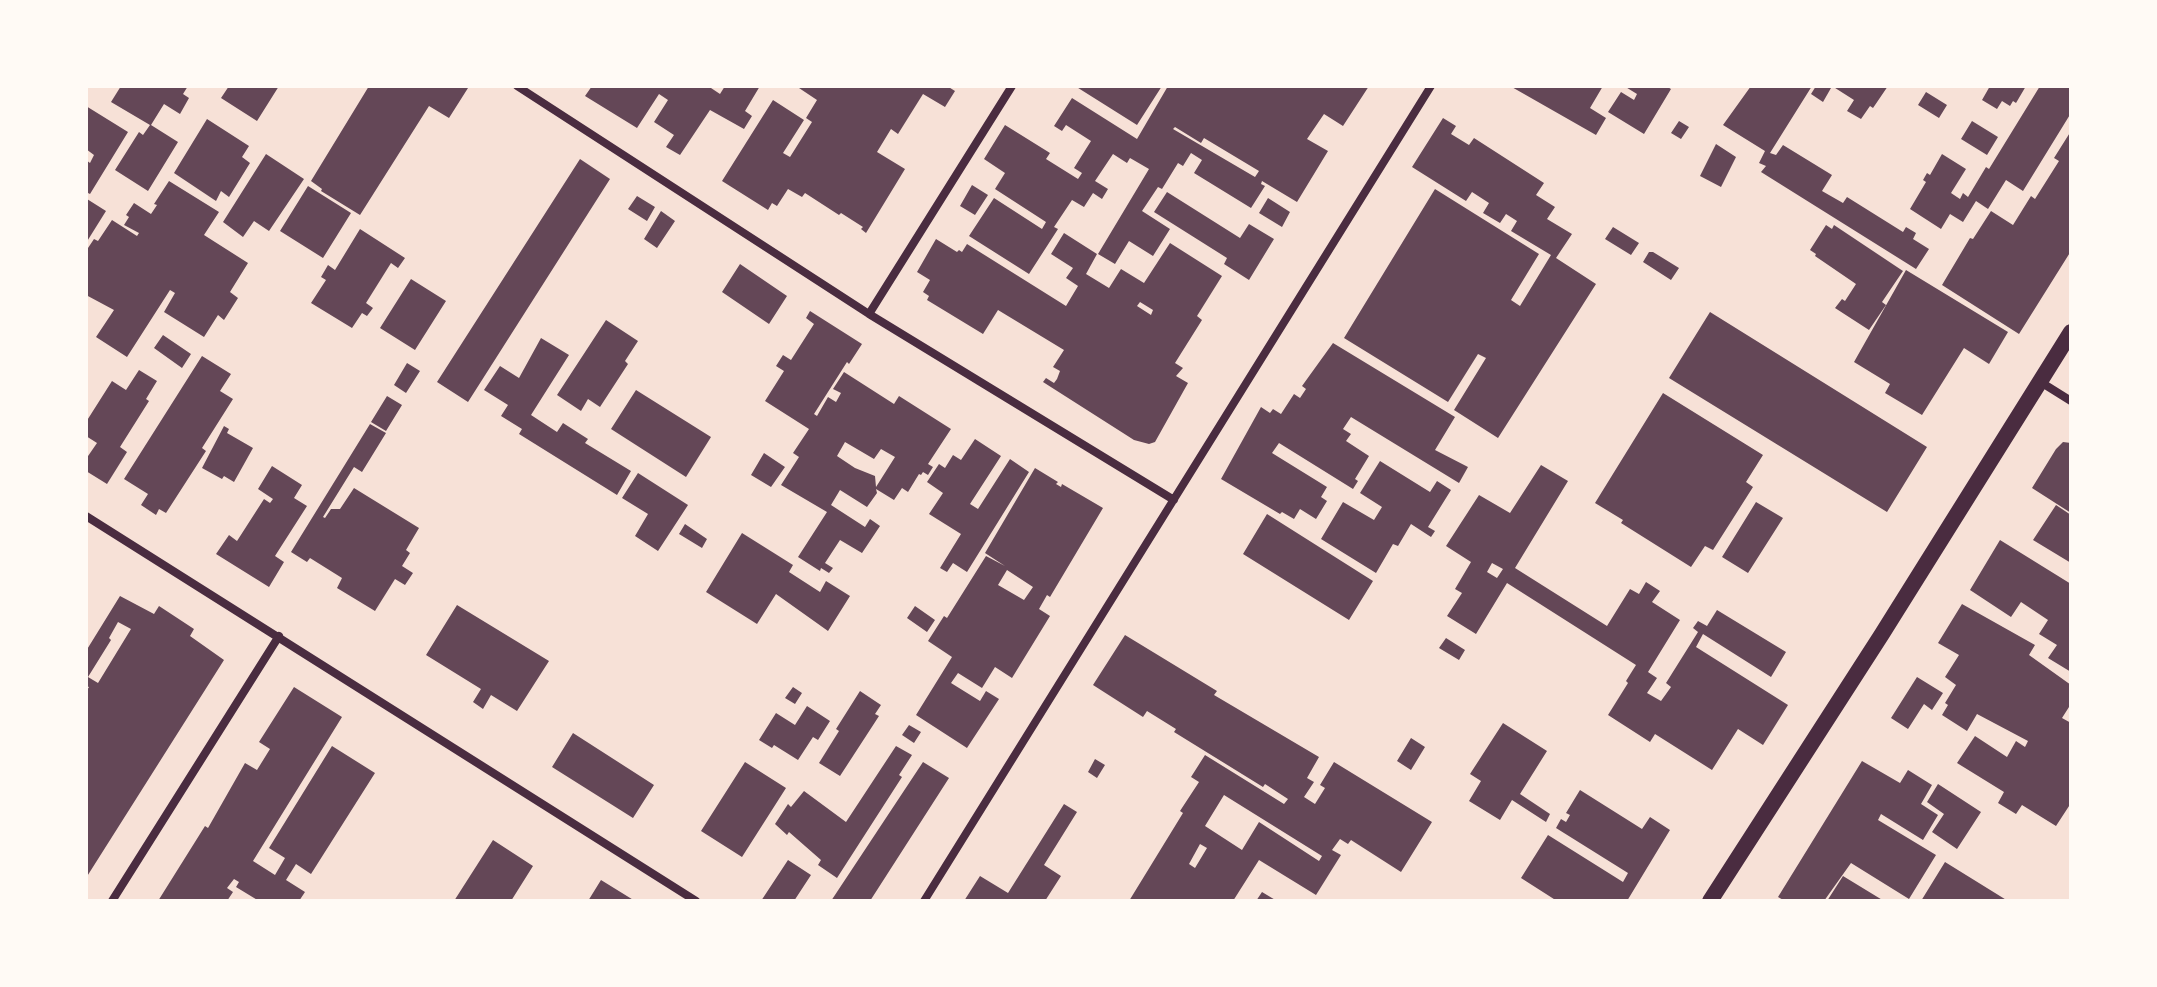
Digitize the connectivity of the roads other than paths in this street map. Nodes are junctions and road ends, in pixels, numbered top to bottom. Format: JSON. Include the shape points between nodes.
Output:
{"nodes":[{"id":1,"x":517,"y":86,"type":"edge"},
{"id":2,"x":1012,"y":86,"type":"edge"},
{"id":3,"x":1431,"y":86,"type":"edge"},
{"id":4,"x":869,"y":314,"type":"junction"},
{"id":5,"x":2071,"y":332,"type":"edge"},
{"id":6,"x":2038,"y":380,"type":"junction"},
{"id":7,"x":2071,"y":401,"type":"edge"},
{"id":8,"x":1174,"y":500,"type":"junction"},
{"id":9,"x":86,"y":516,"type":"edge"},
{"id":10,"x":279,"y":636,"type":"junction"},
{"id":11,"x":112,"y":901,"type":"edge"},
{"id":12,"x":696,"y":901,"type":"edge"},
{"id":13,"x":924,"y":901,"type":"edge"},
{"id":14,"x":1710,"y":901,"type":"edge"}],
"edges":[{"from":1,"to":4,"type":"street"},
{"from":2,"to":4,"type":"street"},
{"from":3,"to":8,"type":"street"},
{"from":4,"to":8,"type":"street"},
{"from":5,"to":6,"type":"main road"},
{"from":6,"to":7,"type":"street"},
{"from":6,"to":14,"type":"main road"},
{"from":8,"to":13,"type":"street"},
{"from":9,"to":10,"type":"street"},
{"from":10,"to":11,"type":"street"},
{"from":10,"to":12,"type":"street"}]}
